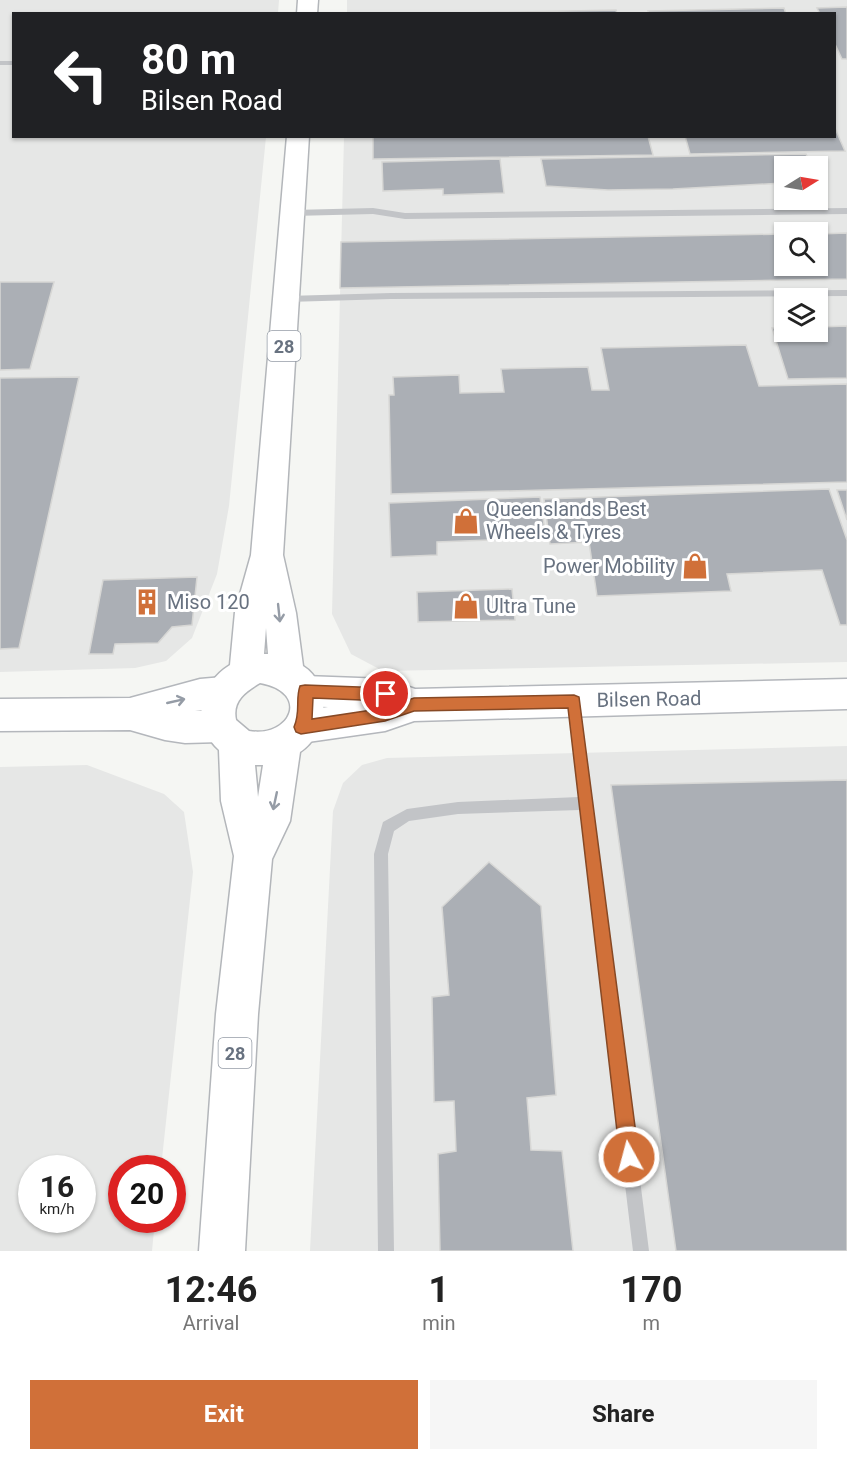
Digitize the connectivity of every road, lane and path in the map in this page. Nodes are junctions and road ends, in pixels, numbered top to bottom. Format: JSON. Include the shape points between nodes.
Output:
{"nodes":[{"id":1,"x":298,"y":138,"type":"edge"},
{"id":2,"x":847,"y":211,"type":"edge"},
{"id":3,"x":292,"y":213,"type":"junction"},
{"id":4,"x":847,"y":293,"type":"edge"},
{"id":5,"x":287,"y":299,"type":"junction"},
{"id":6,"x":267,"y":555,"type":"junction"},
{"id":7,"x":235,"y":682,"type":"junction"},
{"id":8,"x":296,"y":682,"type":"junction"},
{"id":9,"x":847,"y":694,"type":"edge"},
{"id":10,"x":574,"y":701,"type":"junction"},
{"id":11,"x":414,"y":705,"type":"junction"},
{"id":12,"x":130,"y":714,"type":"junction"},
{"id":13,"x":0,"y":716,"type":"edge"},
{"id":14,"x":229,"y":735,"type":"junction"},
{"id":15,"x":292,"y":735,"type":"junction"},
{"id":16,"x":586,"y":803,"type":"junction"},
{"id":17,"x":253,"y":856,"type":"junction"},
{"id":18,"x":222,"y":1251,"type":"edge"},
{"id":19,"x":386,"y":1251,"type":"edge"},
{"id":20,"x":641,"y":1251,"type":"edge"}],
"edges":[{"from":1,"to":3,"type":"main road","number":"28"},
{"from":2,"to":3,"type":"lane","via":[[405,216],[373,211]]},
{"from":3,"to":5,"type":"main road","number":"28"},
{"from":4,"to":5,"type":"lane"},
{"from":5,"to":6,"type":"main road","number":"28"},
{"from":6,"to":7,"type":"main road","number":"28"},
{"from":6,"to":8,"type":"main road","number":"28","one_way":true,"via":[[286,652]]},
{"from":7,"to":8,"type":"main road","via":[[267,668]]},
{"from":12,"to":7,"type":"main road","one_way":true},
{"from":7,"to":14,"type":"main road","number":"28","via":[[219,703]]},
{"from":8,"to":11,"type":"main road","name":"Bilsen Road","via":[[386,694]]},
{"from":8,"to":15,"type":"main road","number":"28","via":[[307,716]]},
{"from":9,"to":10,"type":"main road","name":"Bilsen Road"},
{"from":10,"to":11,"type":"main road","name":"Bilsen Road"},
{"from":10,"to":16,"type":"lane"},
{"from":11,"to":15,"type":"main road","name":"Bilsen Road"},
{"from":12,"to":13,"type":"main road"},
{"from":12,"to":14,"type":"main road","via":[[162,725]]},
{"from":14,"to":15,"type":"main road","via":[[252,749],[267,749]]},
{"from":14,"to":17,"type":"main road","number":"28","via":[[241,814]]},
{"from":15,"to":17,"type":"main road","number":"28","one_way":true,"via":[[271,821]]},
{"from":16,"to":19,"type":"lane","via":[[448,810],[407,815],[388,827],[381,854]]},
{"from":16,"to":20,"type":"lane"},
{"from":17,"to":18,"type":"main road","number":"28","via":[[237,1014]]}]}
